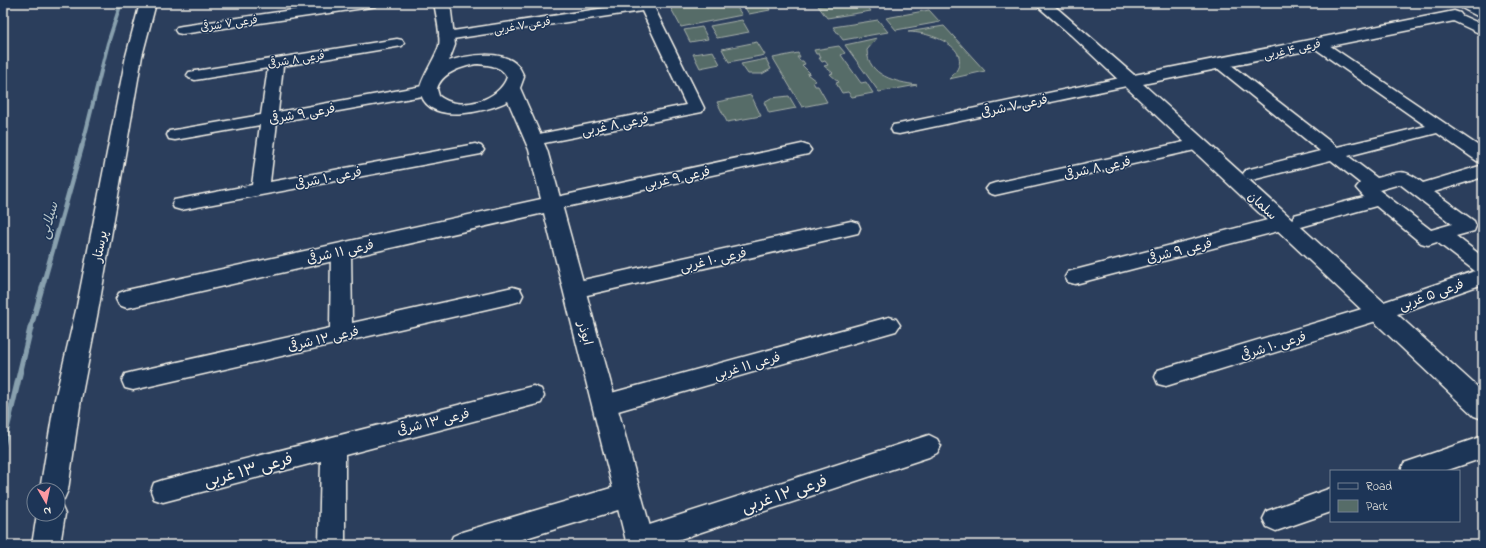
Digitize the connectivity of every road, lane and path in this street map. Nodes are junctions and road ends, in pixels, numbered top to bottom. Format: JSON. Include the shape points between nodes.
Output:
{"nodes":[{"id":1,"x":148,"y":3,"type":"edge"},
{"id":2,"x":371,"y":3,"type":"edge"},
{"id":3,"x":442,"y":3,"type":"edge"},
{"id":4,"x":1042,"y":3,"type":"edge"},
{"id":5,"x":1066,"y":3,"type":"edge"},
{"id":6,"x":645,"y":4,"type":"edge"},
{"id":7,"x":1459,"y":9,"type":"edge"},
{"id":8,"x":1483,"y":14,"type":"edge"},
{"id":9,"x":182,"y":30,"type":"dead end"},
{"id":10,"x":1483,"y":31,"type":"edge"},
{"id":11,"x":1077,"y":32,"type":"junction"},
{"id":12,"x":447,"y":40,"type":"junction"},
{"id":13,"x":398,"y":43,"type":"dead end"},
{"id":14,"x":1318,"y":44,"type":"junction"},
{"id":15,"x":476,"y":59,"type":"junction"},
{"id":16,"x":276,"y":62,"type":"junction"},
{"id":17,"x":1221,"y":64,"type":"junction"},
{"id":18,"x":195,"y":75,"type":"dead end"},
{"id":19,"x":1130,"y":81,"type":"junction"},
{"id":20,"x":432,"y":83,"type":"junction"},
{"id":21,"x":512,"y":89,"type":"junction"},
{"id":22,"x":487,"y":105,"type":"junction"},
{"id":23,"x":270,"y":118,"type":"junction"},
{"id":24,"x":1441,"y":127,"type":"junction"},
{"id":25,"x":899,"y":129,"type":"dead end"},
{"id":26,"x":531,"y":131,"type":"junction"},
{"id":27,"x":175,"y":135,"type":"dead end"},
{"id":28,"x":1198,"y":144,"type":"junction"},
{"id":29,"x":475,"y":150,"type":"dead end"},
{"id":30,"x":802,"y":150,"type":"dead end"},
{"id":31,"x":1334,"y":154,"type":"junction"},
{"id":32,"x":1483,"y":157,"type":"edge"},
{"id":33,"x":1483,"y":171,"type":"edge"},
{"id":34,"x":1252,"y":174,"type":"dead end"},
{"id":35,"x":996,"y":189,"type":"dead end"},
{"id":36,"x":260,"y":190,"type":"junction"},
{"id":37,"x":1419,"y":190,"type":"junction"},
{"id":38,"x":1377,"y":192,"type":"junction"},
{"id":39,"x":181,"y":204,"type":"dead end"},
{"id":40,"x":552,"y":204,"type":"junction"},
{"id":41,"x":1292,"y":221,"type":"junction"},
{"id":42,"x":852,"y":228,"type":"dead end"},
{"id":43,"x":1439,"y":234,"type":"junction"},
{"id":44,"x":341,"y":251,"type":"junction"},
{"id":45,"x":1483,"y":267,"type":"edge"},
{"id":46,"x":1483,"y":276,"type":"edge"},
{"id":47,"x":1075,"y":277,"type":"dead end"},
{"id":48,"x":574,"y":290,"type":"junction"},
{"id":49,"x":513,"y":295,"type":"dead end"},
{"id":50,"x":127,"y":299,"type":"dead end"},
{"id":51,"x":1380,"y":312,"type":"junction"},
{"id":52,"x":889,"y":325,"type":"dead end"},
{"id":53,"x":341,"y":334,"type":"junction"},
{"id":54,"x":1166,"y":377,"type":"dead end"},
{"id":55,"x":133,"y":381,"type":"dead end"},
{"id":56,"x":533,"y":396,"type":"dead end"},
{"id":57,"x":604,"y":404,"type":"junction"},
{"id":58,"x":1483,"y":408,"type":"edge"},
{"id":59,"x":333,"y":446,"type":"junction"},
{"id":60,"x":929,"y":446,"type":"dead end"},
{"id":61,"x":1483,"y":447,"type":"edge"},
{"id":62,"x":1416,"y":470,"type":"edge"},
{"id":63,"x":55,"y":482,"type":"edge"},
{"id":64,"x":163,"y":491,"type":"dead end"},
{"id":65,"x":628,"y":495,"type":"junction"},
{"id":66,"x":1330,"y":500,"type":"edge"},
{"id":67,"x":1276,"y":519,"type":"dead end"},
{"id":68,"x":50,"y":522,"type":"edge"},
{"id":69,"x":640,"y":543,"type":"edge"},
{"id":70,"x":46,"y":545,"type":"edge"},
{"id":71,"x":332,"y":545,"type":"edge"},
{"id":72,"x":462,"y":545,"type":"edge"}],
"edges":[{"from":1,"to":63,"type":"street","name":"پرستار","via":[[134,56],[88,306],[68,399]]},
{"from":2,"to":9,"type":"street","name":"فرعی ۷ شرقی"},
{"from":3,"to":12,"type":"street"},
{"from":4,"to":11,"type":"street","name":"سلمان"},
{"from":5,"to":11,"type":"street","via":[[1066,11]]},
{"from":6,"to":12,"type":"street","name":"فرعی ۷ غربی"},
{"from":6,"to":26,"type":"street","name":"فرعی ۸ غربی","via":[[696,108]]},
{"from":7,"to":8,"type":"street"},
{"from":7,"to":10,"type":"street"},
{"from":7,"to":14,"type":"street","name":"فرعی ۴ غربی"},
{"from":11,"to":19,"type":"street","name":"سلمان"},
{"from":12,"to":15,"type":"street"},
{"from":12,"to":20,"type":"street"},
{"from":13,"to":16,"type":"street","name":"فرعی ۸ شرقی"},
{"from":14,"to":17,"type":"street","name":"فرعی ۴ غربی"},
{"from":14,"to":24,"type":"street"},
{"from":15,"to":20,"type":"street","via":[[453,64]]},
{"from":15,"to":21,"type":"street","via":[[501,62],[510,66],[515,73],[516,81]]},
{"from":16,"to":18,"type":"street","name":"فرعی ۸ شرقی"},
{"from":16,"to":23,"type":"street"},
{"from":17,"to":19,"type":"street","name":"فرعی ۴ غربی"},
{"from":17,"to":31,"type":"street"},
{"from":19,"to":25,"type":"street","name":"فرعی ۷ شرقی"},
{"from":19,"to":28,"type":"street","name":"سلمان"},
{"from":20,"to":22,"type":"street","via":[[431,97],[438,103],[460,109]]},
{"from":20,"to":23,"type":"street","name":"فرعی ۹ شرقی"},
{"from":21,"to":22,"type":"street","via":[[498,101]]},
{"from":21,"to":26,"type":"street","name":"ابوذر"},
{"from":22,"to":26,"type":"street","via":[[518,113]]},
{"from":23,"to":27,"type":"street","name":"فرعی ۹ شرقی"},
{"from":23,"to":36,"type":"street"},
{"from":24,"to":31,"type":"street"},
{"from":24,"to":32,"type":"street"},
{"from":26,"to":40,"type":"street","name":"ابوذر"},
{"from":28,"to":35,"type":"street","name":"فرعی ۸ شرقی"},
{"from":28,"to":41,"type":"street","name":"سلمان"},
{"from":29,"to":36,"type":"street","name":"فرعی ۱۰ شرقی"},
{"from":30,"to":40,"type":"street","name":"فرعی ۹ غربی"},
{"from":31,"to":34,"type":"street"},
{"from":31,"to":38,"type":"street"},
{"from":33,"to":37,"type":"street"},
{"from":36,"to":39,"type":"street","name":"فرعی ۱۰ شرقی"},
{"from":37,"to":38,"type":"street","name":"فرعی ۹ شرقی","via":[[1403,177]]},
{"from":37,"to":43,"type":"street","via":[[1467,226]]},
{"from":38,"to":41,"type":"street","name":"فرعی ۹ شرقی"},
{"from":38,"to":43,"type":"street","via":[[1428,238]]},
{"from":40,"to":44,"type":"street","name":"فرعی ۱۱ شرقی"},
{"from":40,"to":48,"type":"street","name":"ابوذر"},
{"from":41,"to":47,"type":"street","name":"فرعی ۹ شرقی"},
{"from":41,"to":51,"type":"street","name":"سلمان"},
{"from":42,"to":48,"type":"street","name":"فرعی ۱۰ غربی"},
{"from":43,"to":45,"type":"street"},
{"from":44,"to":50,"type":"street","name":"فرعی ۱۱ شرقی"},
{"from":44,"to":53,"type":"street"},
{"from":46,"to":51,"type":"street","name":"فرعی ۵ غربی"},
{"from":48,"to":57,"type":"street","name":"ابوذر"},
{"from":49,"to":53,"type":"street","name":"فرعی ۱۲ شرقی"},
{"from":51,"to":54,"type":"street","name":"فرعی ۱۰ شرقی"},
{"from":51,"to":58,"type":"street","name":"سلمان"},
{"from":52,"to":57,"type":"street","name":"فرعی ۱۱ غربی"},
{"from":53,"to":55,"type":"street","name":"فرعی ۱۲ شرقی"},
{"from":56,"to":59,"type":"street","name":"فرعی ۱۳ شرقی"},
{"from":57,"to":65,"type":"street","name":"ابوذر"},
{"from":59,"to":64,"type":"street","name":"فرعی ۱۳ غربی"},
{"from":59,"to":71,"type":"street"},
{"from":60,"to":69,"type":"street","name":"فرعی ۱۲ غربی"},
{"from":61,"to":62,"type":"street"},
{"from":65,"to":69,"type":"street","name":"ابوذر"},
{"from":65,"to":72,"type":"street"},
{"from":66,"to":67,"type":"street"},
{"from":68,"to":70,"type":"street"}]}
